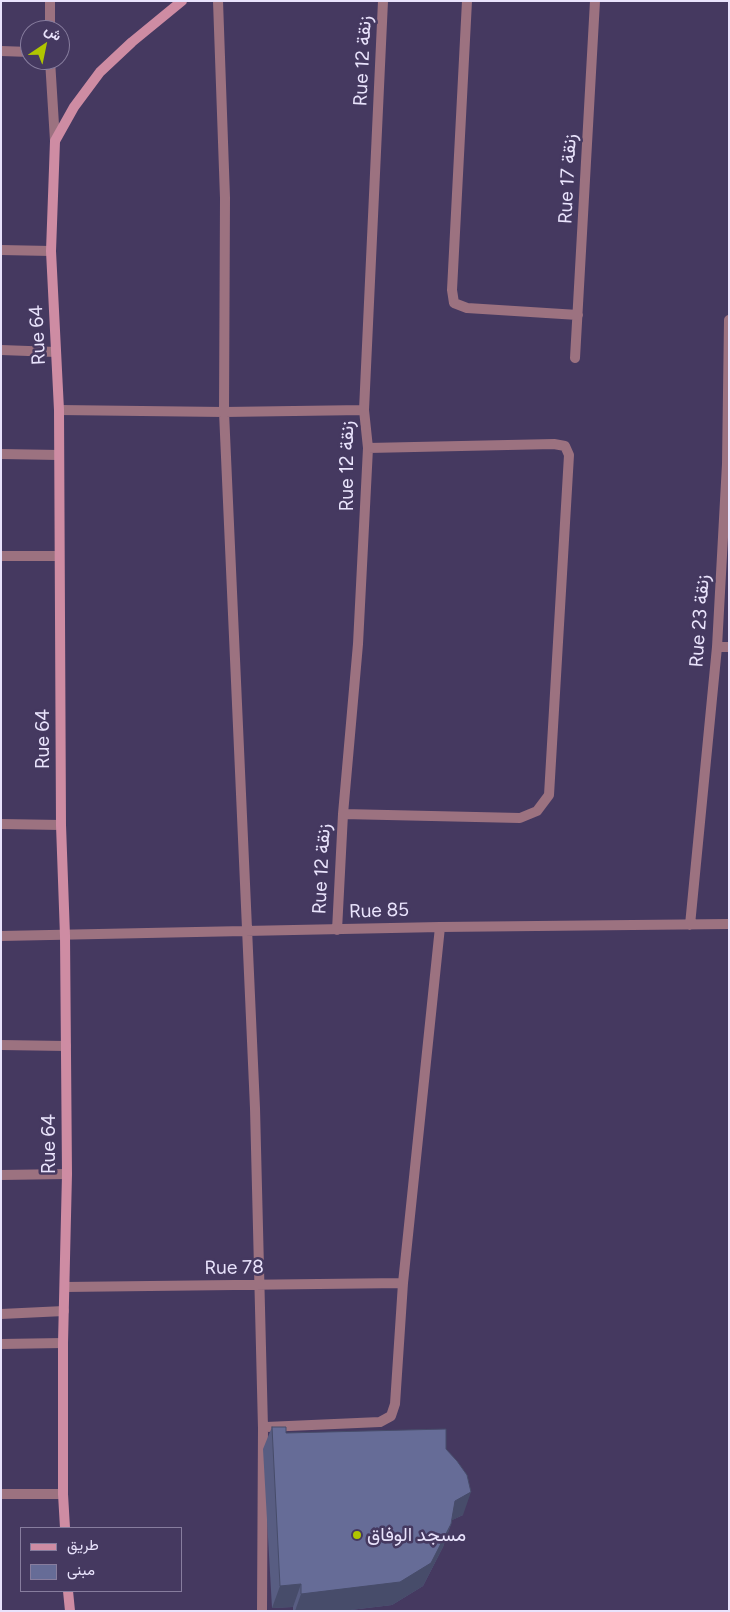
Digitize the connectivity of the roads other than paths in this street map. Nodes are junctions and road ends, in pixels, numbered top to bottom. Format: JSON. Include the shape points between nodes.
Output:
{"nodes":[{"id":1,"x":50,"y":1,"type":"edge"},
{"id":2,"x":182,"y":1,"type":"edge"},
{"id":3,"x":218,"y":1,"type":"edge"},
{"id":4,"x":383,"y":1,"type":"edge"},
{"id":5,"x":468,"y":1,"type":"edge"},
{"id":6,"x":595,"y":1,"type":"edge"},
{"id":7,"x":50,"y":20,"type":"edge"},
{"id":8,"x":1,"y":51,"type":"edge"},
{"id":9,"x":20,"y":52,"type":"edge"},
{"id":10,"x":51,"y":70,"type":"edge"},
{"id":11,"x":55,"y":141,"type":"junction"},
{"id":12,"x":1,"y":250,"type":"edge"},
{"id":13,"x":51,"y":251,"type":"junction"},
{"id":14,"x":578,"y":315,"type":"junction"},
{"id":15,"x":729,"y":320,"type":"edge"},
{"id":16,"x":1,"y":350,"type":"edge"},
{"id":17,"x":56,"y":352,"type":"junction"},
{"id":18,"x":575,"y":358,"type":"dead end"},
{"id":19,"x":59,"y":410,"type":"junction"},
{"id":20,"x":364,"y":410,"type":"junction"},
{"id":21,"x":224,"y":412,"type":"junction"},
{"id":22,"x":368,"y":448,"type":"junction"},
{"id":23,"x":1,"y":454,"type":"edge"},
{"id":24,"x":59,"y":455,"type":"junction"},
{"id":25,"x":728,"y":464,"type":"edge"},
{"id":26,"x":1,"y":556,"type":"edge"},
{"id":27,"x":60,"y":556,"type":"junction"},
{"id":28,"x":717,"y":647,"type":"junction"},
{"id":29,"x":729,"y":647,"type":"edge"},
{"id":30,"x":343,"y":814,"type":"junction"},
{"id":31,"x":1,"y":824,"type":"edge"},
{"id":32,"x":61,"y":824,"type":"junction"},
{"id":33,"x":729,"y":924,"type":"edge"},
{"id":34,"x":690,"y":925,"type":"junction"},
{"id":35,"x":440,"y":927,"type":"junction"},
{"id":36,"x":337,"y":930,"type":"junction"},
{"id":37,"x":247,"y":931,"type":"junction"},
{"id":38,"x":1,"y":936,"type":"edge"},
{"id":39,"x":65,"y":936,"type":"junction"},
{"id":40,"x":1,"y":1045,"type":"edge"},
{"id":41,"x":66,"y":1046,"type":"junction"},
{"id":42,"x":1,"y":1174,"type":"edge"},
{"id":43,"x":67,"y":1174,"type":"junction"},
{"id":44,"x":403,"y":1283,"type":"junction"},
{"id":45,"x":258,"y":1285,"type":"junction"},
{"id":46,"x":65,"y":1287,"type":"junction"},
{"id":47,"x":64,"y":1311,"type":"junction"},
{"id":48,"x":1,"y":1314,"type":"edge"},
{"id":49,"x":63,"y":1343,"type":"junction"},
{"id":50,"x":1,"y":1344,"type":"edge"},
{"id":51,"x":263,"y":1428,"type":"junction"},
{"id":52,"x":1,"y":1494,"type":"edge"},
{"id":53,"x":63,"y":1494,"type":"junction"},
{"id":54,"x":65,"y":1527,"type":"edge"},
{"id":55,"x":68,"y":1592,"type":"edge"},
{"id":56,"x":70,"y":1611,"type":"edge"},
{"id":57,"x":262,"y":1611,"type":"edge"}],
"edges":[{"from":1,"to":7,"type":"street"},
{"from":2,"to":11,"type":"street","name":"Rue 64","via":[[100,72],[74,107]]},
{"from":3,"to":21,"type":"street","via":[[225,198]]},
{"from":4,"to":20,"type":"street","name":"Rue 12 زنقة"},
{"from":5,"to":14,"type":"street","via":[[452,290],[454,303],[467,308]]},
{"from":6,"to":14,"type":"street","name":"Rue 17 زنقة"},
{"from":8,"to":9,"type":"street"},
{"from":10,"to":11,"type":"street"},
{"from":11,"to":13,"type":"street","name":"Rue 64"},
{"from":12,"to":13,"type":"street"},
{"from":13,"to":17,"type":"street","name":"Rue 64"},
{"from":14,"to":18,"type":"street","name":"Rue 17 زنقة"},
{"from":15,"to":25,"type":"street","name":"Rue 23 زنقة"},
{"from":16,"to":17,"type":"street"},
{"from":17,"to":19,"type":"street","name":"Rue 64"},
{"from":19,"to":21,"type":"street"},
{"from":19,"to":24,"type":"street","name":"Rue 64"},
{"from":20,"to":21,"type":"street"},
{"from":20,"to":22,"type":"street","name":"Rue 12 زنقة"},
{"from":21,"to":37,"type":"street"},
{"from":22,"to":30,"type":"street","name":"Rue 12 زنقة","via":[[358,644]]},
{"from":22,"to":30,"type":"street","via":[[566,446],[569,455],[549,795],[537,811],[520,818]]},
{"from":23,"to":24,"type":"street"},
{"from":24,"to":27,"type":"street","name":"Rue 64"},
{"from":25,"to":28,"type":"street","name":"Rue 23 زنقة"},
{"from":26,"to":27,"type":"street"},
{"from":27,"to":32,"type":"street","name":"Rue 64"},
{"from":28,"to":29,"type":"street"},
{"from":28,"to":34,"type":"street","name":"Rue 23 زنقة"},
{"from":30,"to":36,"type":"street","name":"Rue 12 زنقة"},
{"from":31,"to":32,"type":"street"},
{"from":32,"to":39,"type":"street","name":"Rue 64"},
{"from":33,"to":34,"type":"street","name":"Rue 85"},
{"from":34,"to":35,"type":"street","name":"Rue 85"},
{"from":35,"to":36,"type":"street","name":"Rue 85"},
{"from":35,"to":44,"type":"street"},
{"from":36,"to":37,"type":"street","name":"Rue 85"},
{"from":37,"to":39,"type":"street","name":"Rue 85"},
{"from":37,"to":45,"type":"street"},
{"from":38,"to":39,"type":"street","name":"Rue 85"},
{"from":39,"to":41,"type":"street","name":"Rue 64"},
{"from":40,"to":41,"type":"street"},
{"from":41,"to":43,"type":"street","name":"Rue 64"},
{"from":42,"to":43,"type":"street"},
{"from":43,"to":46,"type":"street","name":"Rue 64"},
{"from":44,"to":45,"type":"street","name":"Rue 78"},
{"from":44,"to":51,"type":"street","via":[[395,1404],[391,1416],[380,1422]]},
{"from":45,"to":46,"type":"street","name":"Rue 78"},
{"from":45,"to":51,"type":"street"},
{"from":46,"to":47,"type":"street","name":"Rue 64"},
{"from":47,"to":48,"type":"street"},
{"from":47,"to":49,"type":"street","name":"Rue 64"},
{"from":49,"to":50,"type":"street"},
{"from":49,"to":53,"type":"street","name":"Rue 64"},
{"from":51,"to":57,"type":"street"},
{"from":52,"to":53,"type":"street"},
{"from":53,"to":54,"type":"street","name":"Rue 64"},
{"from":55,"to":56,"type":"street"}]}
